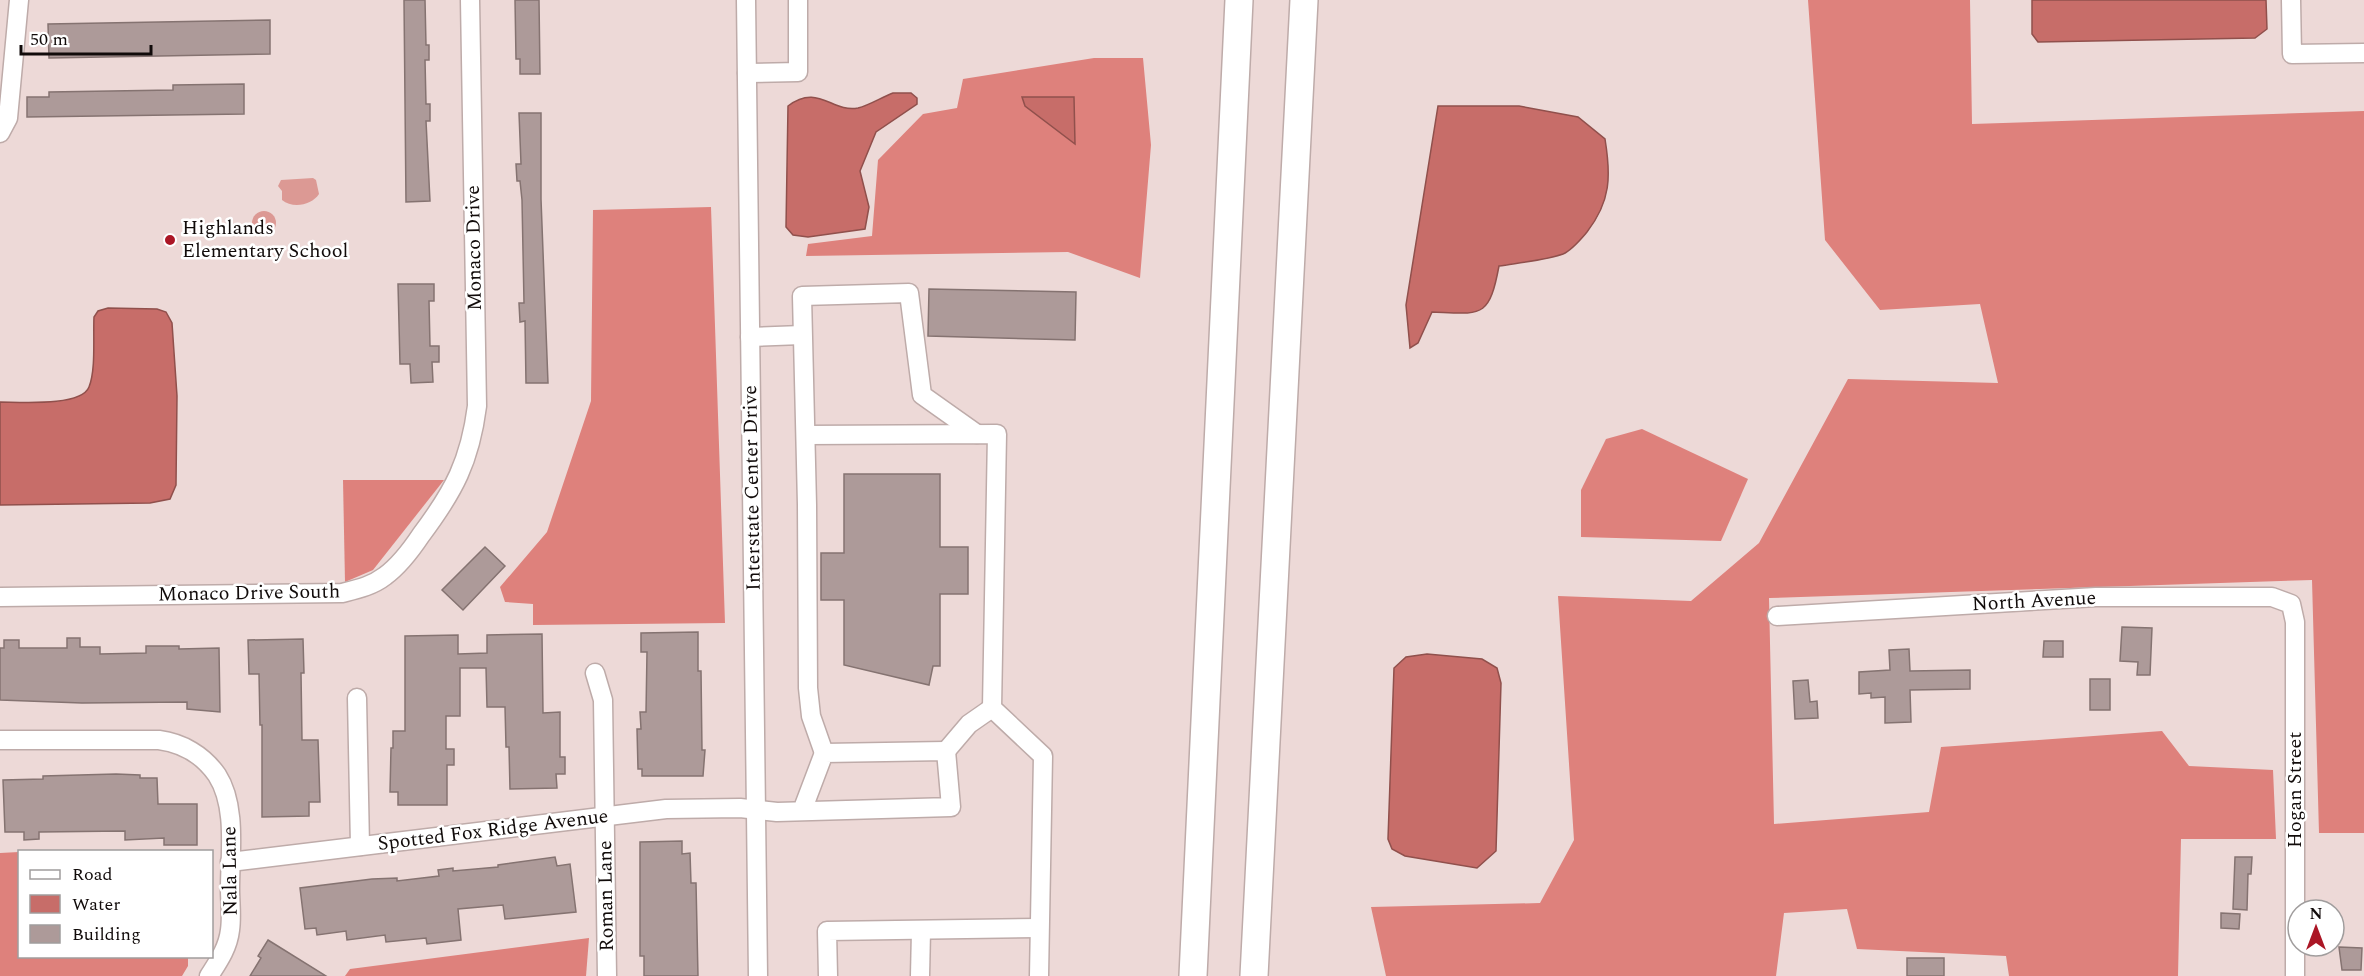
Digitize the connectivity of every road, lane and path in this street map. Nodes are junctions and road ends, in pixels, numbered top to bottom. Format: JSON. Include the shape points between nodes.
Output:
{"nodes":[{"id":1,"x":19,"y":0,"type":"edge"},
{"id":2,"x":470,"y":0,"type":"edge"},
{"id":3,"x":746,"y":0,"type":"edge"},
{"id":4,"x":798,"y":0,"type":"edge"},
{"id":5,"x":1239,"y":0,"type":"edge"},
{"id":6,"x":1304,"y":0,"type":"edge"},
{"id":7,"x":2291,"y":0,"type":"edge"},
{"id":8,"x":2364,"y":53,"type":"edge"},
{"id":9,"x":747,"y":73,"type":"junction"},
{"id":10,"x":0,"y":133,"type":"edge"},
{"id":11,"x":802,"y":335,"type":"junction"},
{"id":12,"x":750,"y":337,"type":"junction"},
{"id":13,"x":978,"y":434,"type":"junction"},
{"id":14,"x":806,"y":435,"type":"junction"},
{"id":15,"x":451,"y":490,"type":"joint"},
{"id":16,"x":0,"y":597,"type":"edge"},
{"id":17,"x":2291,"y":604,"type":"joint"},
{"id":18,"x":1777,"y":616,"type":"dead end"},
{"id":19,"x":595,"y":673,"type":"dead end"},
{"id":20,"x":357,"y":698,"type":"dead end"},
{"id":21,"x":992,"y":708,"type":"junction"},
{"id":22,"x":0,"y":740,"type":"edge"},
{"id":23,"x":946,"y":751,"type":"junction"},
{"id":24,"x":824,"y":753,"type":"junction"},
{"id":25,"x":756,"y":809,"type":"junction"},
{"id":26,"x":802,"y":811,"type":"junction"},
{"id":27,"x":605,"y":816,"type":"junction"},
{"id":28,"x":360,"y":846,"type":"junction"},
{"id":29,"x":230,"y":862,"type":"junction"},
{"id":30,"x":1039,"y":928,"type":"junction"},
{"id":31,"x":921,"y":931,"type":"junction"},
{"id":32,"x":209,"y":976,"type":"edge"},
{"id":33,"x":607,"y":976,"type":"edge"},
{"id":34,"x":758,"y":976,"type":"edge"},
{"id":35,"x":828,"y":976,"type":"edge"},
{"id":36,"x":920,"y":976,"type":"edge"},
{"id":37,"x":1039,"y":976,"type":"edge"},
{"id":38,"x":1193,"y":976,"type":"edge"},
{"id":39,"x":1254,"y":976,"type":"edge"},
{"id":40,"x":2295,"y":976,"type":"edge"}],
"edges":[{"from":1,"to":10,"type":"street","via":[[8,118]]},
{"from":2,"to":15,"type":"street","name":"Monaco Drive","via":[[477,406],[473,438]]},
{"from":3,"to":9,"type":"street","name":"Interstate Center Drive"},
{"from":4,"to":9,"type":"street","via":[[798,72]]},
{"from":5,"to":38,"type":"highway"},
{"from":6,"to":39,"type":"highway"},
{"from":7,"to":8,"type":"street","via":[[2292,54]]},
{"from":9,"to":12,"type":"street","name":"Interstate Center Drive"},
{"from":11,"to":12,"type":"street"},
{"from":11,"to":13,"type":"street","via":[[802,296],[909,293],[922,394]]},
{"from":11,"to":14,"type":"street"},
{"from":12,"to":25,"type":"street","name":"Interstate Center Drive"},
{"from":13,"to":14,"type":"street"},
{"from":13,"to":21,"type":"street","via":[[997,434]]},
{"from":14,"to":24,"type":"street","via":[[808,688],[811,716]]},
{"from":15,"to":16,"type":"street","name":"Monaco Drive South","via":[[403,561],[366,587],[342,593]]},
{"from":17,"to":18,"type":"street","name":"North Avenue","via":[[2272,597],[2096,597]]},
{"from":17,"to":40,"type":"street","name":"Hogan Street","via":[[2295,622]]},
{"from":19,"to":27,"type":"street","name":"Roman Lane","via":[[603,700]]},
{"from":20,"to":28,"type":"street"},
{"from":21,"to":23,"type":"street","via":[[969,724]]},
{"from":21,"to":30,"type":"street","via":[[1043,756]]},
{"from":22,"to":29,"type":"street","name":"Nala Lane","via":[[149,739],[172,742],[192,751],[207,762],[225,792]]},
{"from":23,"to":24,"type":"street"},
{"from":23,"to":26,"type":"street","name":"Spotted Fox Ridge Avenue","via":[[951,807]]},
{"from":24,"to":26,"type":"street"},
{"from":25,"to":26,"type":"street","name":"Spotted Fox Ridge Avenue"},
{"from":25,"to":27,"type":"street","name":"Spotted Fox Ridge Avenue","via":[[666,809]]},
{"from":25,"to":34,"type":"street","name":"Interstate Center Drive"},
{"from":27,"to":28,"type":"street","name":"Spotted Fox Ridge Avenue"},
{"from":27,"to":33,"type":"street","name":"Roman Lane"},
{"from":28,"to":29,"type":"street","name":"Spotted Fox Ridge Avenue"},
{"from":29,"to":32,"type":"street","name":"Nala Lane","via":[[230,931],[224,952]]},
{"from":30,"to":31,"type":"street"},
{"from":30,"to":37,"type":"street"},
{"from":31,"to":35,"type":"street","via":[[827,931]]},
{"from":31,"to":36,"type":"street"}]}
